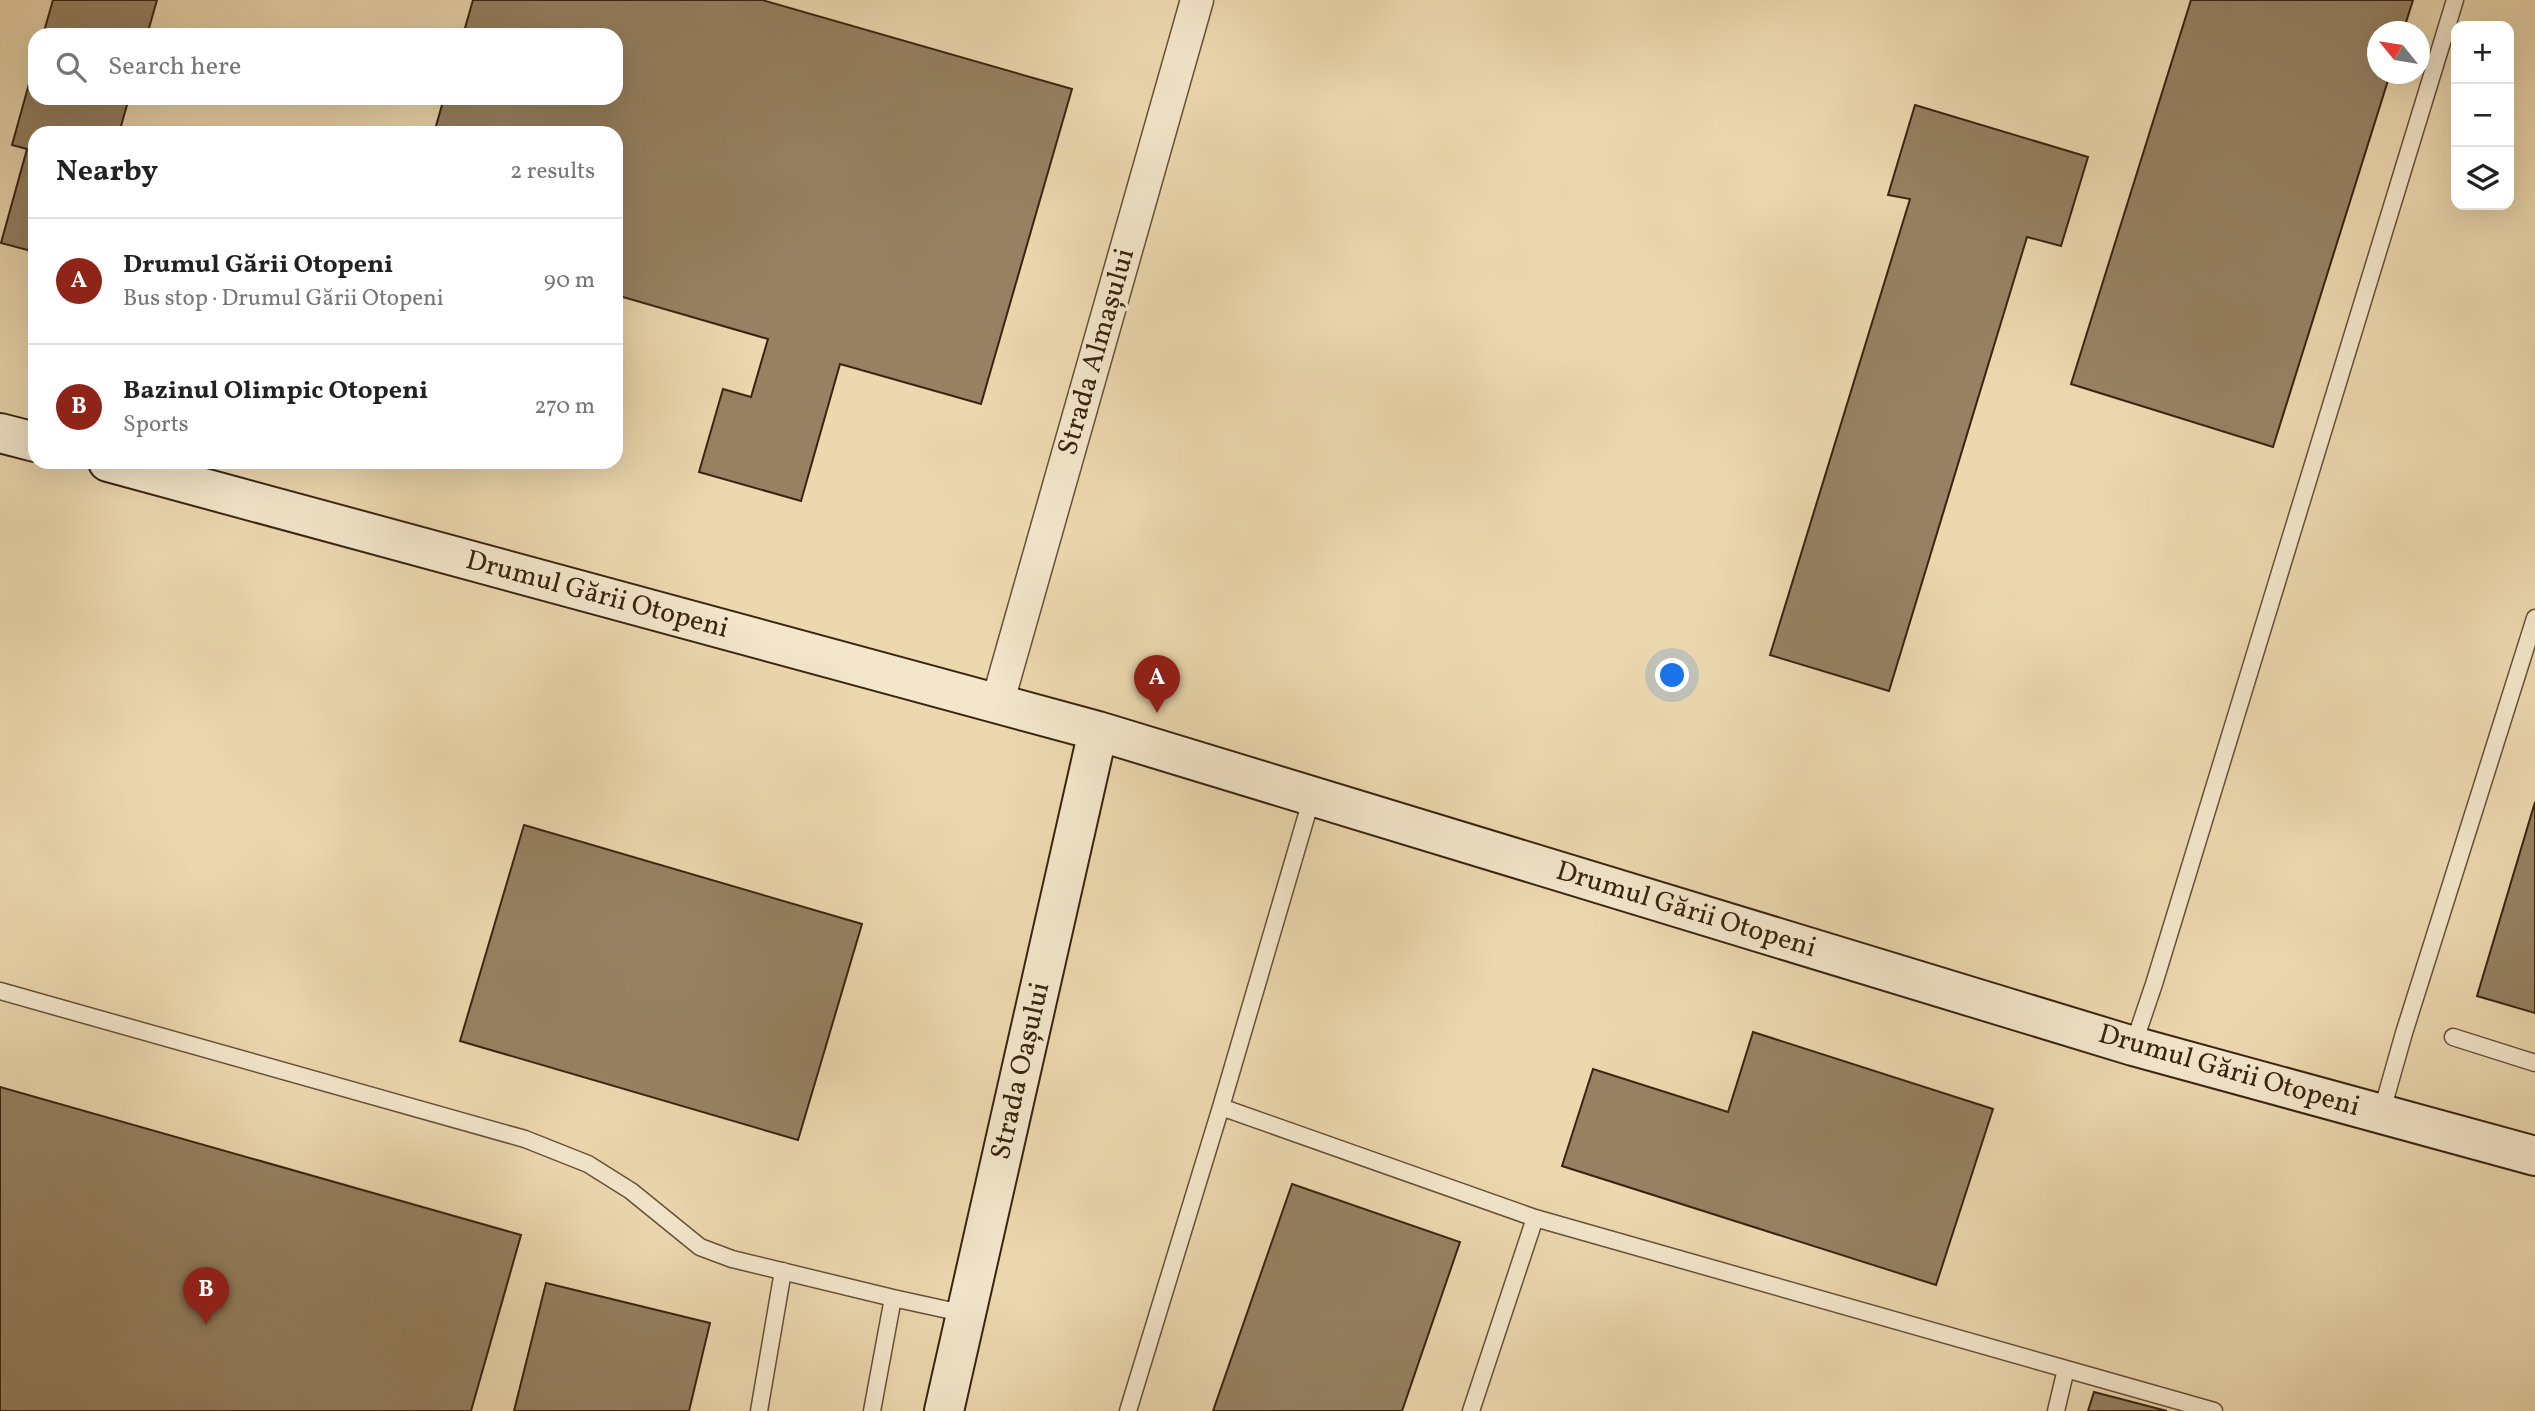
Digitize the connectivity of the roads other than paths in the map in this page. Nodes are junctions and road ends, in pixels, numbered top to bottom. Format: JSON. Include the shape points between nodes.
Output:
{"nodes":[{"id":1,"x":1197,"y":0,"type":"edge"},
{"id":2,"x":2455,"y":0,"type":"edge"},
{"id":3,"x":0,"y":433,"type":"edge"},
{"id":4,"x":28,"y":440,"type":"edge"},
{"id":5,"x":134,"y":469,"type":"edge"},
{"id":6,"x":2535,"y":618,"type":"edge"},
{"id":7,"x":997,"y":704,"type":"junction"},
{"id":8,"x":1098,"y":731,"type":"junction"},
{"id":9,"x":1313,"y":796,"type":"junction"},
{"id":10,"x":0,"y":990,"type":"edge"},
{"id":11,"x":2453,"y":1037,"type":"dead end"},
{"id":12,"x":2133,"y":1046,"type":"junction"},
{"id":13,"x":2535,"y":1063,"type":"edge"},
{"id":14,"x":1222,"y":1107,"type":"junction"},
{"id":15,"x":2381,"y":1114,"type":"junction"},
{"id":16,"x":2535,"y":1156,"type":"edge"},
{"id":17,"x":1535,"y":1217,"type":"junction"},
{"id":18,"x":783,"y":1270,"type":"junction"},
{"id":19,"x":893,"y":1298,"type":"junction"},
{"id":20,"x":966,"y":1314,"type":"junction"},
{"id":21,"x":2066,"y":1369,"type":"junction"},
{"id":22,"x":759,"y":1411,"type":"edge"},
{"id":23,"x":872,"y":1411,"type":"edge"},
{"id":24,"x":944,"y":1411,"type":"edge"},
{"id":25,"x":1128,"y":1411,"type":"edge"},
{"id":26,"x":1471,"y":1411,"type":"edge"},
{"id":27,"x":2056,"y":1411,"type":"edge"},
{"id":28,"x":2214,"y":1411,"type":"edge"}],
"edges":[{"from":1,"to":7,"type":"street","name":"Strada Almașului"},
{"from":2,"to":12,"type":"lane"},
{"from":3,"to":4,"type":"main road"},
{"from":5,"to":7,"type":"main road","name":"Drumul Gării Otopeni"},
{"from":6,"to":15,"type":"lane"},
{"from":7,"to":8,"type":"main road","name":"Drumul Gării Otopeni"},
{"from":8,"to":9,"type":"main road","name":"Drumul Gării Otopeni"},
{"from":8,"to":20,"type":"main road","name":"Strada Oașului"},
{"from":9,"to":12,"type":"main road","name":"Drumul Gării Otopeni"},
{"from":9,"to":14,"type":"lane"},
{"from":10,"to":18,"type":"lane","via":[[525,1139],[589,1164],[631,1191],[700,1247]]},
{"from":11,"to":13,"type":"lane"},
{"from":12,"to":15,"type":"main road","name":"Drumul Gării Otopeni"},
{"from":14,"to":17,"type":"lane"},
{"from":14,"to":25,"type":"lane"},
{"from":15,"to":16,"type":"main road","name":"Drumul Gării Otopeni"},
{"from":17,"to":21,"type":"lane"},
{"from":17,"to":26,"type":"lane"},
{"from":18,"to":19,"type":"lane"},
{"from":18,"to":22,"type":"lane"},
{"from":19,"to":20,"type":"lane"},
{"from":19,"to":23,"type":"lane"},
{"from":20,"to":24,"type":"main road","name":"Strada Oașului"},
{"from":21,"to":27,"type":"lane"},
{"from":21,"to":28,"type":"lane"}]}
